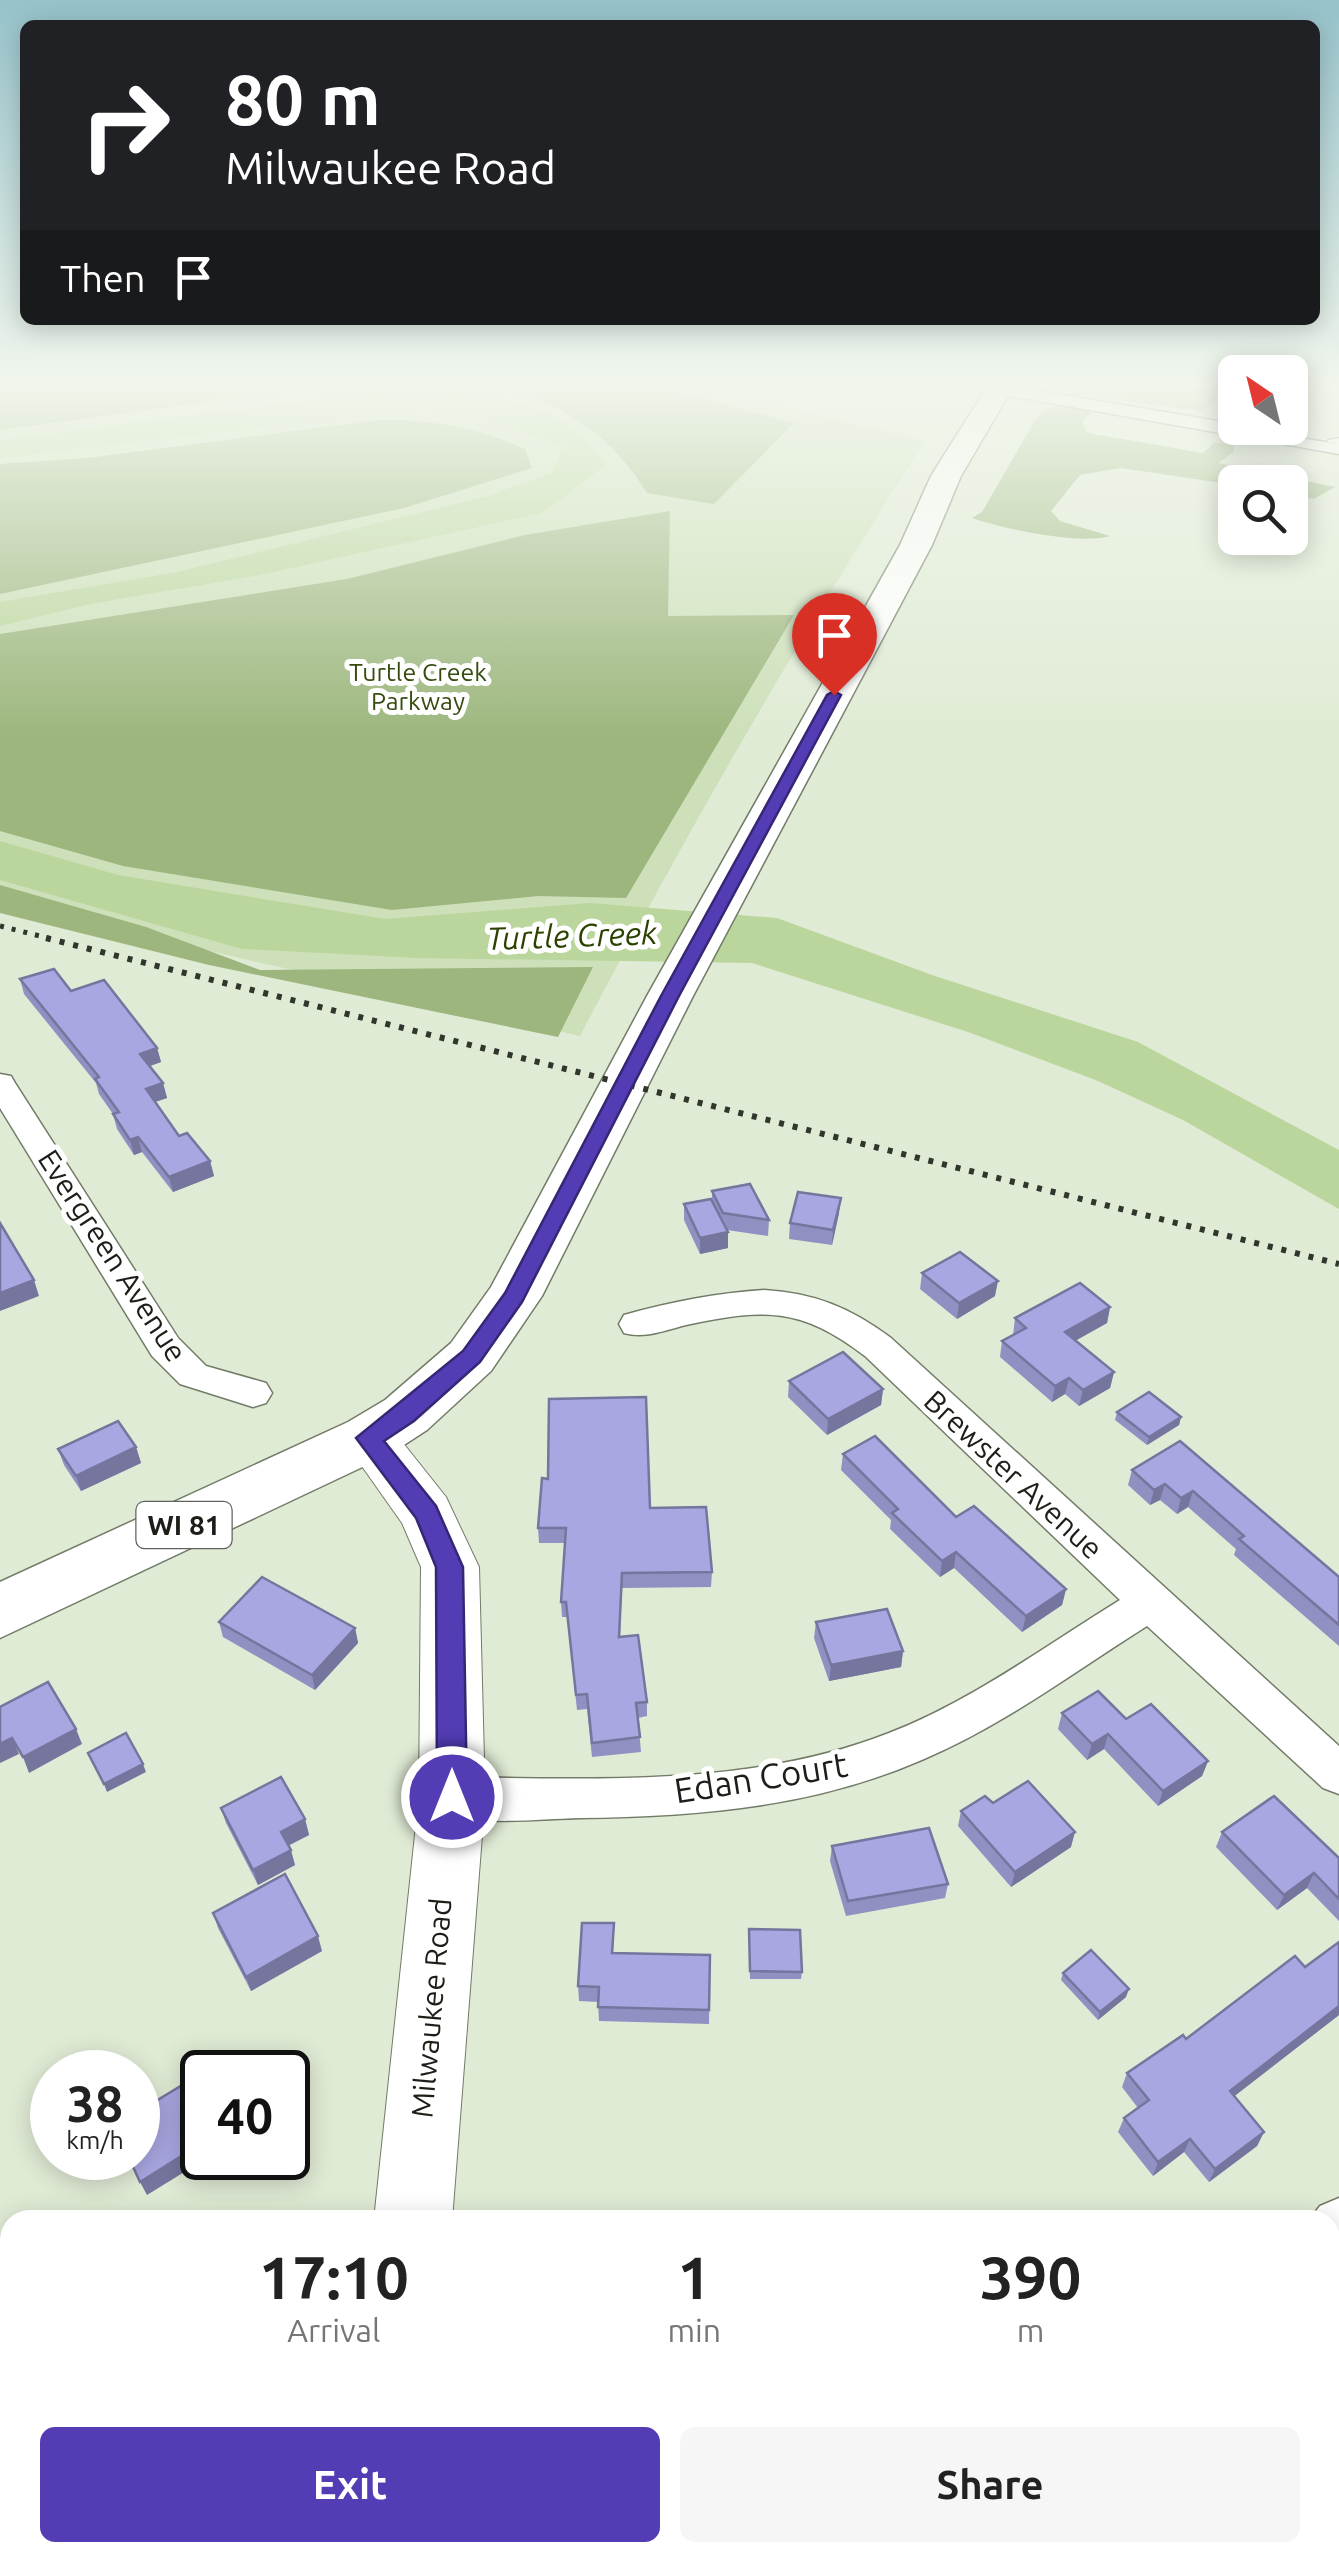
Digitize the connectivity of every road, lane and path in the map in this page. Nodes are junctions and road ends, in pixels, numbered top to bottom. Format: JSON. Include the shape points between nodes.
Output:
{"nodes":[{"id":1,"x":935,"y":502,"type":"edge"},
{"id":2,"x":954,"y":502,"type":"edge"},
{"id":3,"x":916,"y":545,"type":"junction"},
{"id":4,"x":0,"y":1083,"type":"edge"},
{"id":5,"x":637,"y":1324,"type":"dead end"},
{"id":6,"x":253,"y":1393,"type":"dead end"},
{"id":7,"x":369,"y":1438,"type":"junction"},
{"id":8,"x":1150,"y":1603,"type":"junction"},
{"id":9,"x":0,"y":1611,"type":"edge"},
{"id":10,"x":1339,"y":1774,"type":"edge"},
{"id":11,"x":452,"y":1797,"type":"junction"},
{"id":12,"x":414,"y":2210,"type":"edge"}],
"edges":[{"from":1,"to":3,"type":"main road","number":"WI 81"},
{"from":2,"to":3,"type":"main road","number":"WI 81"},
{"from":3,"to":7,"type":"main road","number":"WI 81","via":[[495,1327],[435,1391]]},
{"from":4,"to":6,"type":"street","name":"Evergreen Avenue","via":[[165,1348],[192,1375]]},
{"from":5,"to":8,"type":"street","name":"Brewster Avenue","via":[[728,1304],[788,1302],[840,1319],[878,1347]]},
{"from":7,"to":9,"type":"main road","number":"WI 81"},
{"from":7,"to":11,"type":"street","name":"Milwaukee Road","via":[[426,1513],[450,1567]]},
{"from":8,"to":10,"type":"street","name":"Brewster Avenue"},
{"from":8,"to":11,"type":"street","name":"Edan Court","via":[[909,1746],[813,1776],[586,1799]]},
{"from":11,"to":12,"type":"street","name":"Milwaukee Road"}]}
